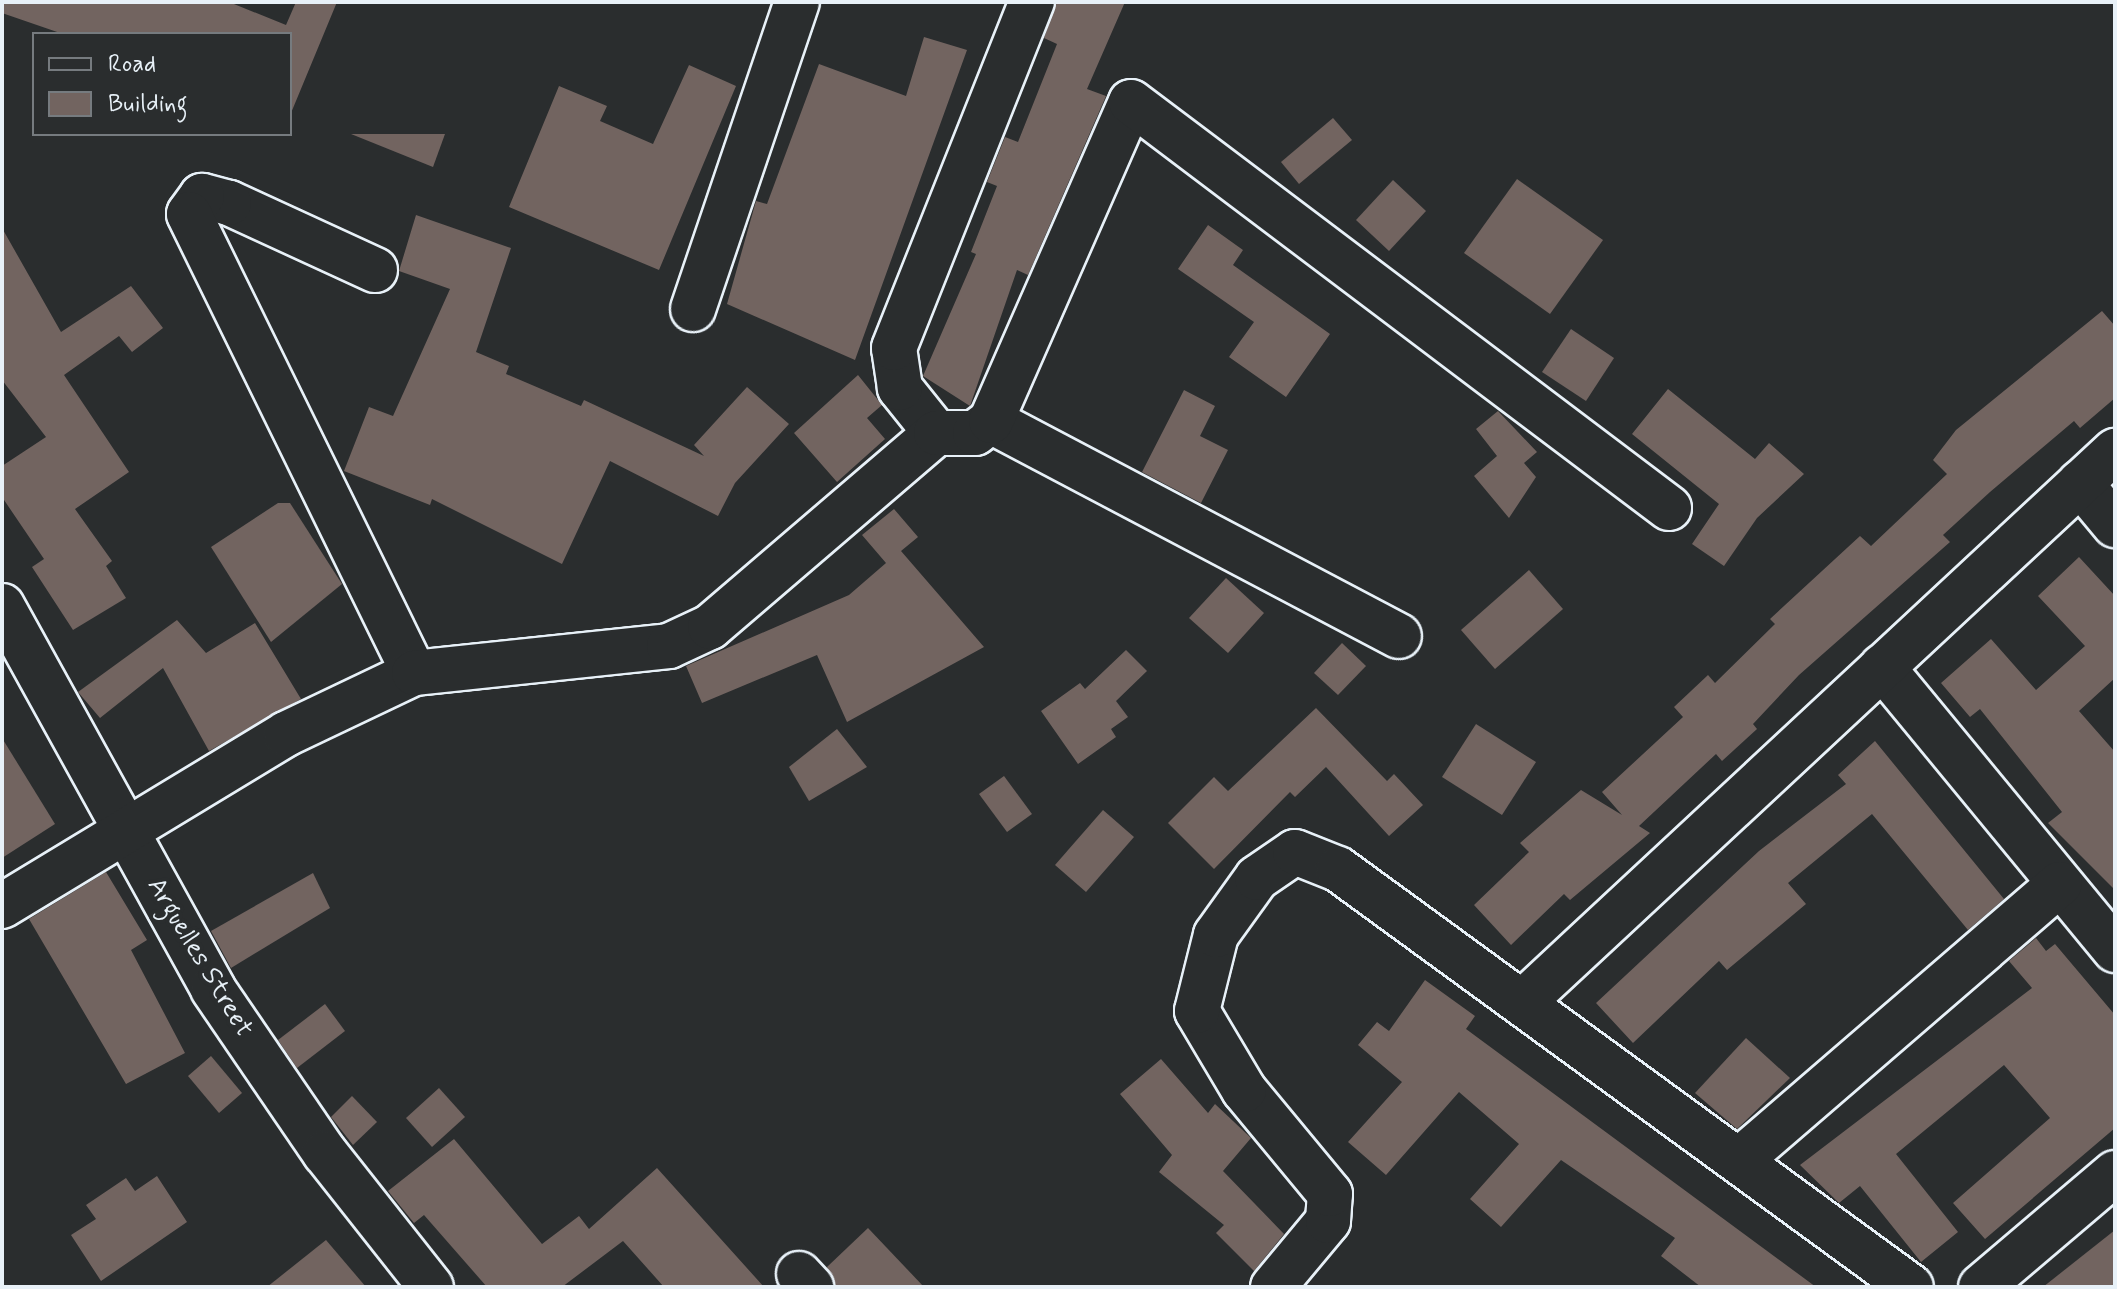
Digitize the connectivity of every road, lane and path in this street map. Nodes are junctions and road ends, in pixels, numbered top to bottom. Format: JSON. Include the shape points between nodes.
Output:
{"nodes":[{"id":1,"x":797,"y":2,"type":"edge"},
{"id":2,"x":1032,"y":2,"type":"edge"},
{"id":3,"x":375,"y":270,"type":"dead end"},
{"id":4,"x":693,"y":309,"type":"dead end"},
{"id":5,"x":991,"y":421,"type":"junction"},
{"id":6,"x":936,"y":433,"type":"junction"},
{"id":7,"x":2115,"y":451,"type":"edge"},
{"id":8,"x":2080,"y":483,"type":"junction"},
{"id":9,"x":1669,"y":508,"type":"dead end"},
{"id":10,"x":2115,"y":525,"type":"edge"},
{"id":11,"x":2,"y":609,"type":"edge"},
{"id":12,"x":1399,"y":636,"type":"dead end"},
{"id":13,"x":1882,"y":667,"type":"junction"},
{"id":14,"x":414,"y":673,"type":"junction"},
{"id":15,"x":125,"y":831,"type":"junction"},
{"id":16,"x":2060,"y":884,"type":"junction"},
{"id":17,"x":2,"y":906,"type":"edge"},
{"id":18,"x":2115,"y":950,"type":"edge"},
{"id":19,"x":1523,"y":1002,"type":"junction"},
{"id":20,"x":1741,"y":1159,"type":"junction"},
{"id":21,"x":2115,"y":1173,"type":"edge"},
{"id":22,"x":431,"y":1287,"type":"edge"},
{"id":23,"x":1273,"y":1287,"type":"edge"},
{"id":24,"x":1911,"y":1287,"type":"edge"},
{"id":25,"x":1981,"y":1287,"type":"edge"}],
"edges":[{"from":1,"to":4,"type":"street"},
{"from":2,"to":6,"type":"street","via":[[894,348],[900,388]]},
{"from":3,"to":14,"type":"street","via":[[229,203],[202,196],[189,214]]},
{"from":5,"to":6,"type":"street","via":[[975,433]]},
{"from":5,"to":9,"type":"street","via":[[1131,102]]},
{"from":5,"to":12,"type":"street"},
{"from":6,"to":14,"type":"street","via":[[740,605],[669,646]]},
{"from":7,"to":8,"type":"street"},
{"from":8,"to":10,"type":"street"},
{"from":8,"to":13,"type":"street"},
{"from":11,"to":15,"type":"street","name":"Arguelles Street"},
{"from":13,"to":16,"type":"street"},
{"from":13,"to":19,"type":"street"},
{"from":14,"to":15,"type":"street","via":[[286,734]]},
{"from":15,"to":17,"type":"street"},
{"from":15,"to":22,"type":"street","name":"Arguelles Street","via":[[213,989],[325,1153]]},
{"from":16,"to":18,"type":"street"},
{"from":16,"to":20,"type":"street"},
{"from":19,"to":20,"type":"street"},
{"from":19,"to":23,"type":"street","via":[[1318,856],[1276,858],[1257,878],[1216,935],[1197,1011],[1244,1090],[1330,1194],[1328,1221]]},
{"from":20,"to":24,"type":"street"},
{"from":21,"to":25,"type":"street"}]}
